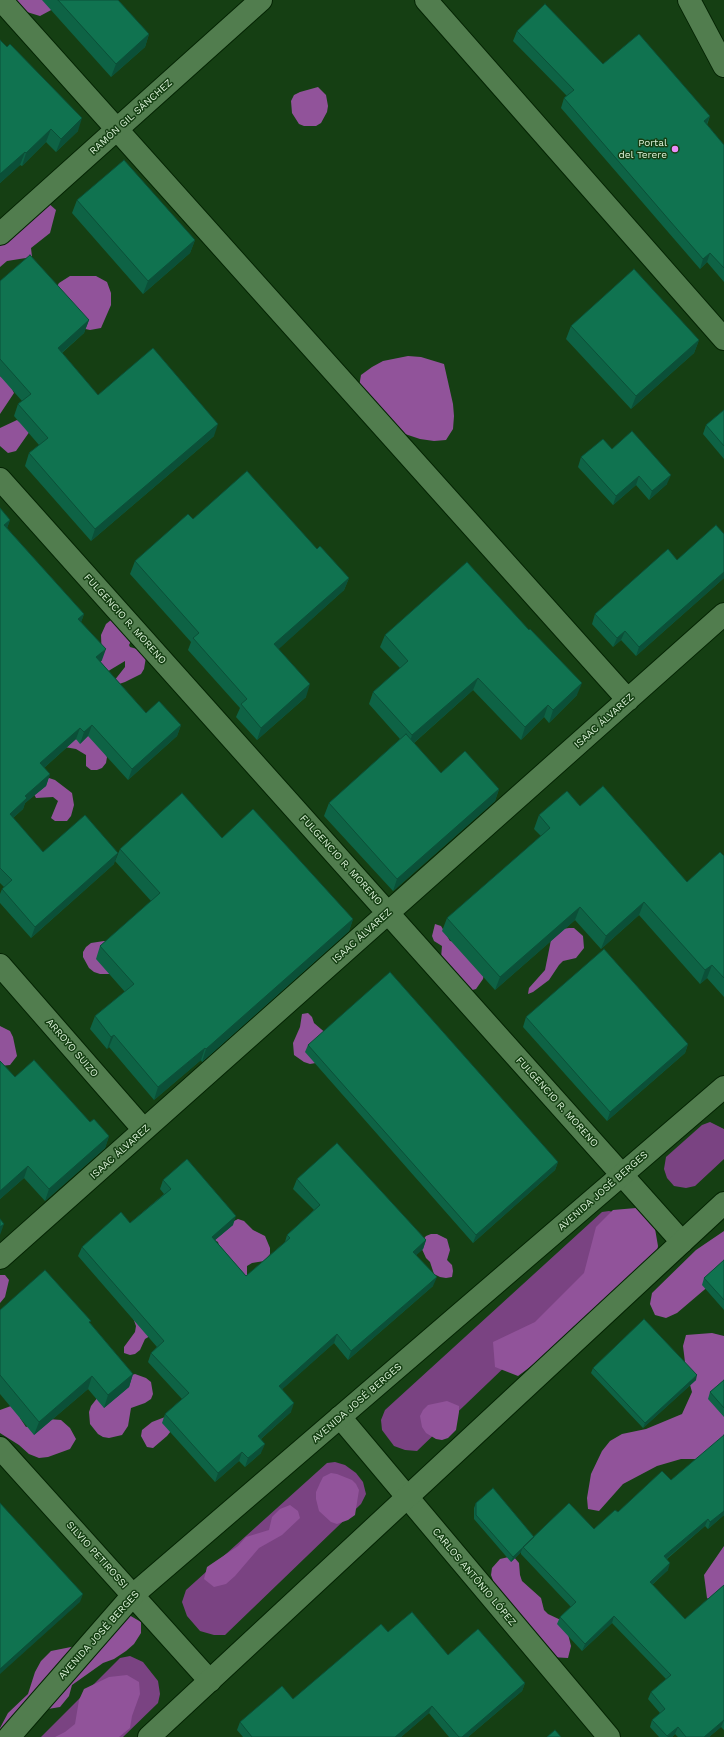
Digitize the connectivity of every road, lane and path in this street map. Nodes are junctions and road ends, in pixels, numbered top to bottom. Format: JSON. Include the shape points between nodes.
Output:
{"nodes":[{"id":1,"x":1,"y":0,"type":"edge"},
{"id":2,"x":261,"y":0,"type":"edge"},
{"id":3,"x":426,"y":0,"type":"edge"},
{"id":4,"x":689,"y":0,"type":"edge"},
{"id":5,"x":724,"y":66,"type":"edge"},
{"id":6,"x":117,"y":129,"type":"junction"},
{"id":7,"x":0,"y":234,"type":"edge"},
{"id":8,"x":724,"y":339,"type":"edge"},
{"id":9,"x":0,"y":479,"type":"edge"},
{"id":10,"x":724,"y":614,"type":"edge"},
{"id":11,"x":628,"y":700,"type":"junction"},
{"id":12,"x":388,"y":913,"type":"junction"},
{"id":13,"x":0,"y":966,"type":"edge"},
{"id":14,"x":722,"y":1094,"type":"edge"},
{"id":15,"x":144,"y":1130,"type":"junction"},
{"id":16,"x":622,"y":1174,"type":"junction"},
{"id":17,"x":724,"y":1203,"type":"edge"},
{"id":18,"x":682,"y":1242,"type":"junction"},
{"id":19,"x":0,"y":1258,"type":"edge"},
{"id":20,"x":340,"y":1418,"type":"junction"},
{"id":21,"x":0,"y":1448,"type":"edge"},
{"id":22,"x":407,"y":1497,"type":"junction"},
{"id":23,"x":133,"y":1595,"type":"junction"},
{"id":24,"x":210,"y":1681,"type":"junction"},
{"id":25,"x":9,"y":1737,"type":"edge"},
{"id":26,"x":149,"y":1737,"type":"edge"},
{"id":27,"x":609,"y":1737,"type":"edge"}],
"edges":[{"from":1,"to":6,"type":"street"},
{"from":2,"to":6,"type":"street","name":"RAMÓN GIL SÁNCHEZ"},
{"from":3,"to":8,"type":"street"},
{"from":4,"to":5,"type":"street"},
{"from":6,"to":7,"type":"street","name":"RAMÓN GIL SÁNCHEZ"},
{"from":6,"to":11,"type":"street"},
{"from":9,"to":12,"type":"street","name":"FULGENCIO R. MORENO"},
{"from":10,"to":11,"type":"street","name":"ISAAC ÁLVAREZ"},
{"from":11,"to":12,"type":"street","name":"ISAAC ÁLVAREZ"},
{"from":12,"to":15,"type":"street","name":"ISAAC ÁLVAREZ"},
{"from":12,"to":16,"type":"street","name":"FULGENCIO R. MORENO"},
{"from":13,"to":15,"type":"street","name":"ARROYO SUIZO"},
{"from":14,"to":16,"type":"street","name":"AVENIDA JOSÉ BERGES"},
{"from":15,"to":19,"type":"street","name":"ISAAC ÁLVAREZ"},
{"from":16,"to":18,"type":"street","name":"FULGENCIO R. MORENO"},
{"from":16,"to":20,"type":"street","name":"AVENIDA JOSÉ BERGES"},
{"from":17,"to":18,"type":"street"},
{"from":18,"to":22,"type":"street"},
{"from":20,"to":22,"type":"street","name":"CARLOS ANTÔNIO LÓPEZ"},
{"from":20,"to":23,"type":"street","name":"AVENIDA JOSÉ BERGES"},
{"from":21,"to":23,"type":"street","name":"SILVIO PETIROSSI"},
{"from":22,"to":24,"type":"street"},
{"from":22,"to":27,"type":"street","name":"CARLOS ANTÔNIO LÓPEZ"},
{"from":23,"to":24,"type":"street","name":"SILVIO PETIROSSI"},
{"from":23,"to":25,"type":"street","name":"AVENIDA JOSÉ BERGES"},
{"from":24,"to":26,"type":"street"}]}
